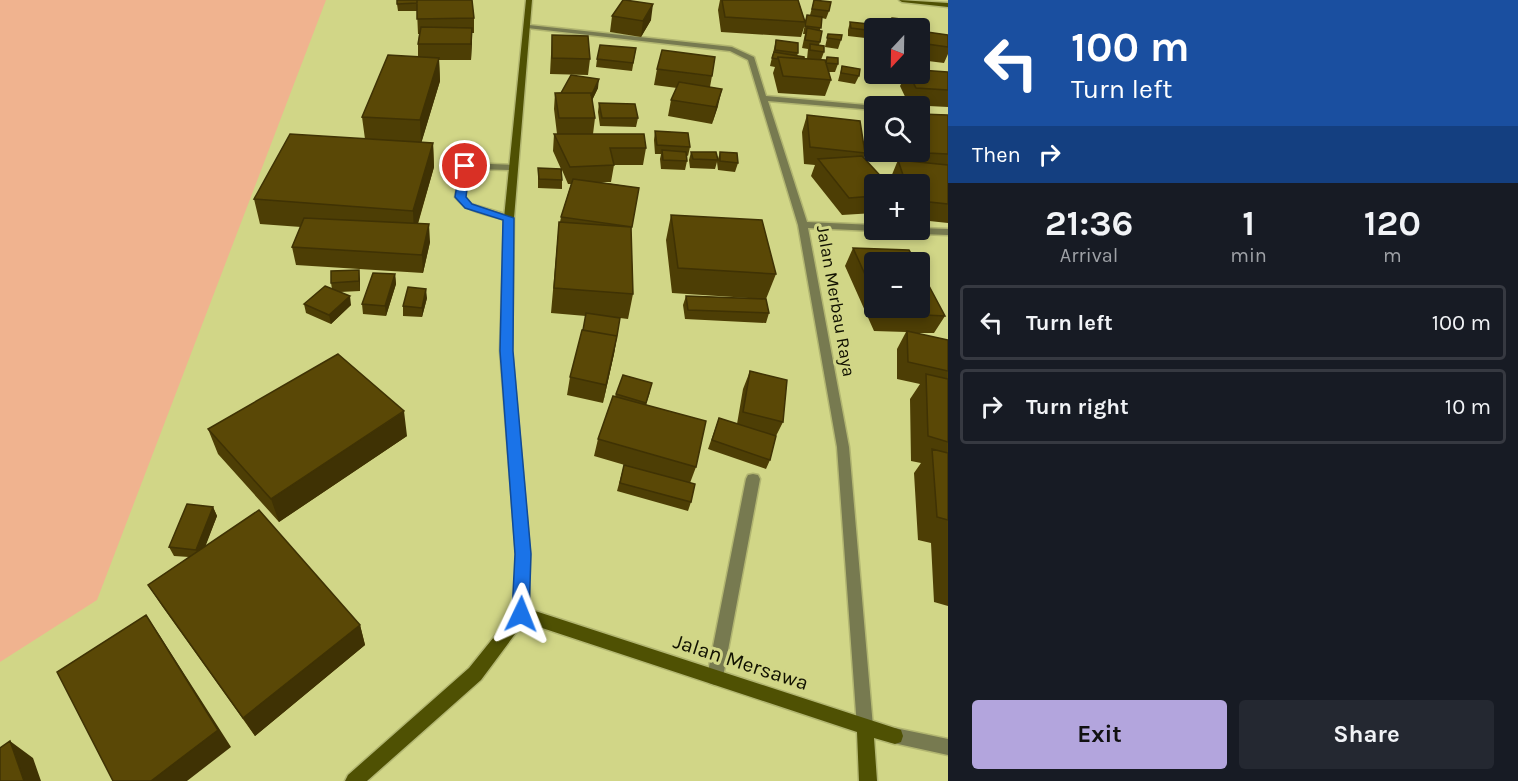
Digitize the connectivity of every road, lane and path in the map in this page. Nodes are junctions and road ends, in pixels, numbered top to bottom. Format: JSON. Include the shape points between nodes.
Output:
{"nodes":[{"id":1,"x":530,"y":0,"type":"edge"},
{"id":2,"x":903,"y":0,"type":"edge"},
{"id":3,"x":948,"y":5,"type":"edge"},
{"id":4,"x":529,"y":27,"type":"junction"},
{"id":5,"x":764,"y":98,"type":"junction"},
{"id":6,"x":864,"y":107,"type":"edge"},
{"id":7,"x":514,"y":167,"type":"junction"},
{"id":8,"x":509,"y":218,"type":"junction"},
{"id":9,"x":803,"y":225,"type":"junction"},
{"id":10,"x":864,"y":228,"type":"edge"},
{"id":11,"x":930,"y":231,"type":"edge"},
{"id":12,"x":948,"y":232,"type":"edge"},
{"id":13,"x":753,"y":479,"type":"dead end"},
{"id":14,"x":521,"y":614,"type":"junction"},
{"id":15,"x":715,"y":677,"type":"junction"},
{"id":16,"x":865,"y":727,"type":"junction"},
{"id":17,"x":948,"y":747,"type":"edge"},
{"id":18,"x":354,"y":781,"type":"edge"},
{"id":19,"x":868,"y":781,"type":"edge"}],
"edges":[{"from":1,"to":4,"type":"street"},
{"from":2,"to":3,"type":"street"},
{"from":4,"to":5,"type":"street","name":"Jalan Merbau Raya","via":[[732,49],[751,59]]},
{"from":4,"to":7,"type":"street"},
{"from":5,"to":6,"type":"street"},
{"from":5,"to":9,"type":"street","name":"Jalan Merbau Raya"},
{"from":7,"to":8,"type":"street"},
{"from":7,"to":8,"type":"street","via":[[465,166],[460,197],[468,206]]},
{"from":8,"to":14,"type":"street","via":[[506,351],[523,554]]},
{"from":9,"to":10,"type":"street"},
{"from":9,"to":16,"type":"street","name":"Jalan Merbau Raya","via":[[843,447]]},
{"from":11,"to":12,"type":"street"},
{"from":13,"to":15,"type":"street"},
{"from":14,"to":15,"type":"street","name":"Jalan Mersawa"},
{"from":14,"to":18,"type":"street","via":[[475,674]]},
{"from":15,"to":16,"type":"street","name":"Jalan Mersawa"},
{"from":16,"to":17,"type":"street","name":"Jalan Mersawa"},
{"from":16,"to":19,"type":"street","name":"Jalan Merbau Raya"}]}
